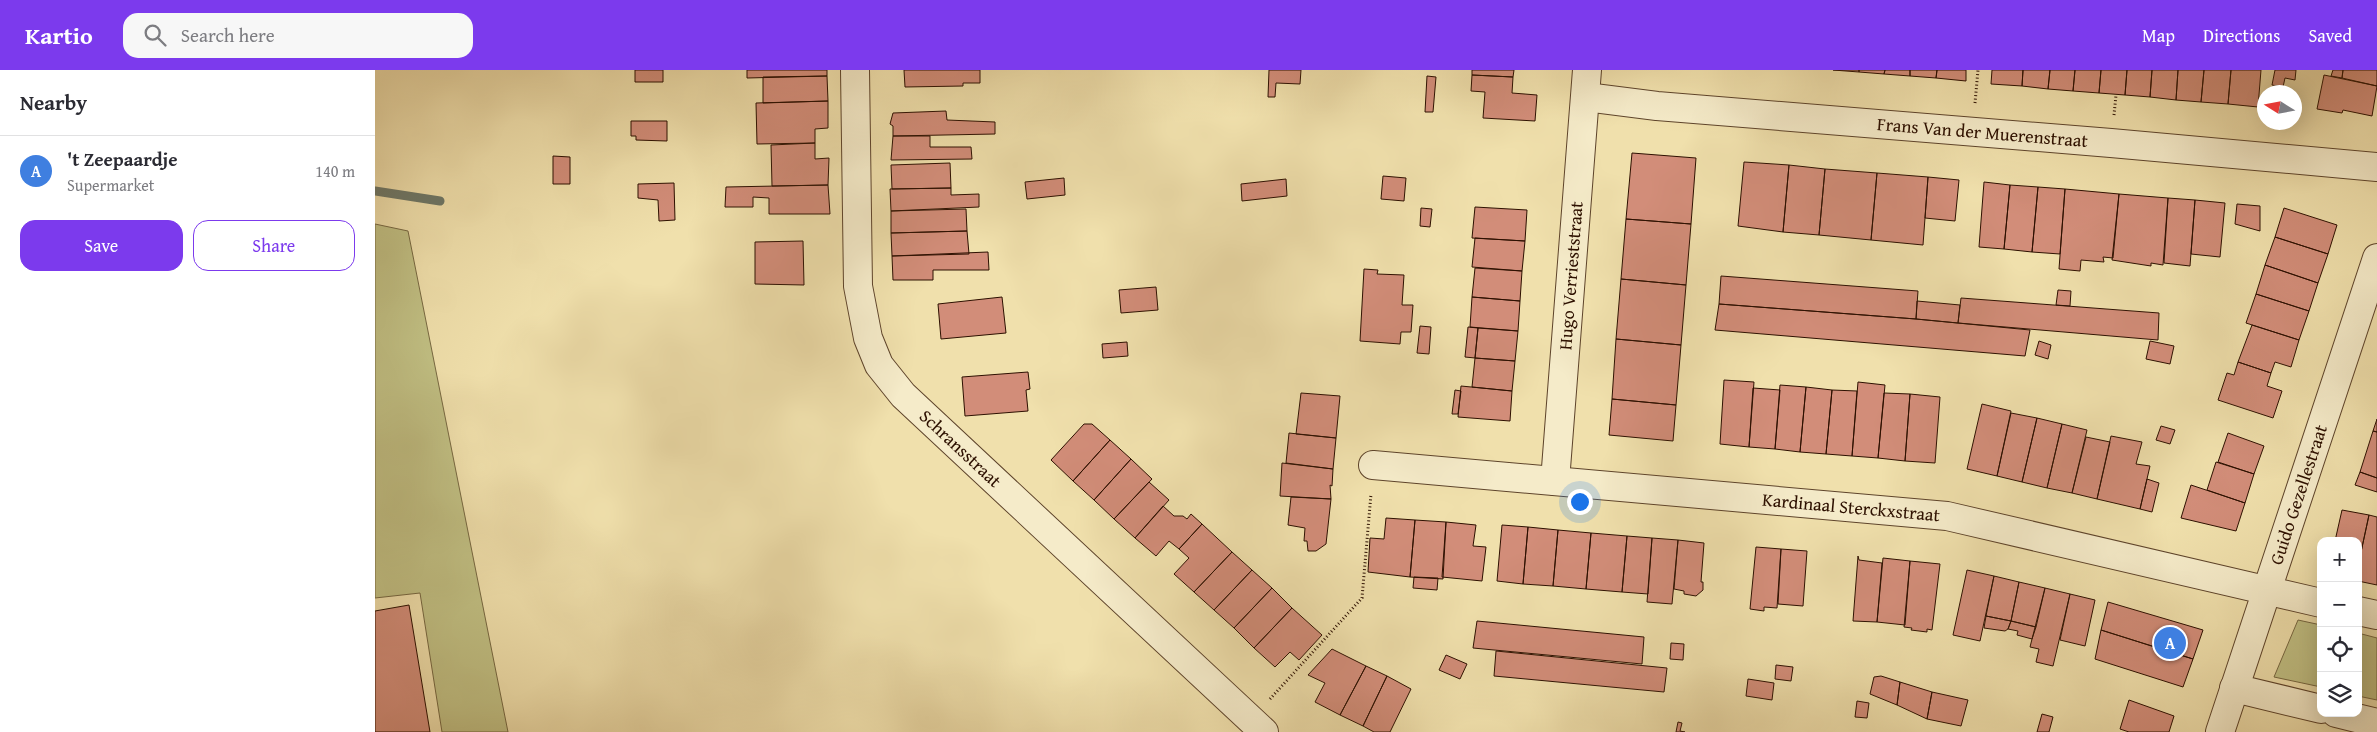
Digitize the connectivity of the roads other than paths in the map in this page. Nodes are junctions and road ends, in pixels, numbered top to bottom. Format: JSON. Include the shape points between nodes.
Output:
{"nodes":[{"id":1,"x":855,"y":70,"type":"edge"},
{"id":2,"x":1587,"y":83,"type":"edge"},
{"id":3,"x":2377,"y":167,"type":"edge"},
{"id":4,"x":2377,"y":258,"type":"edge"},
{"id":5,"x":1373,"y":465,"type":"road end"},
{"id":6,"x":1555,"y":481,"type":"junction"},
{"id":7,"x":2266,"y":591,"type":"junction"},
{"id":8,"x":2317,"y":602,"type":"edge"},
{"id":9,"x":2362,"y":612,"type":"edge"},
{"id":10,"x":2377,"y":615,"type":"edge"},
{"id":11,"x":2234,"y":688,"type":"junction"},
{"id":12,"x":2317,"y":708,"type":"edge"},
{"id":13,"x":2352,"y":717,"type":"edge"},
{"id":14,"x":2377,"y":723,"type":"edge"},
{"id":15,"x":1257,"y":726,"type":"edge"},
{"id":16,"x":2220,"y":732,"type":"edge"}],
"edges":[{"from":1,"to":15,"type":"street","name":"Schransstraat","via":[[858,286],[868,338],[879,365],[903,395]]},
{"from":2,"to":3,"type":"street","name":"Frans Van der Muerenstraat","via":[[1657,106]]},
{"from":2,"to":6,"type":"street","name":"Hugo Verrieststraat"},
{"from":4,"to":7,"type":"street","name":"Guido Gezellestraat"},
{"from":5,"to":6,"type":"street","name":"Kardinaal Sterckxstraat"},
{"from":6,"to":7,"type":"street","name":"Kardinaal Sterckxstraat","via":[[1947,516]]},
{"from":7,"to":8,"type":"street","name":"Kardinaal Sterckxstraat"},
{"from":7,"to":11,"type":"street","name":"Guido Gezellestraat"},
{"from":9,"to":10,"type":"street"},
{"from":11,"to":12,"type":"street"},
{"from":11,"to":16,"type":"street","name":"Guido Gezellestraat"},
{"from":13,"to":14,"type":"street"}]}
